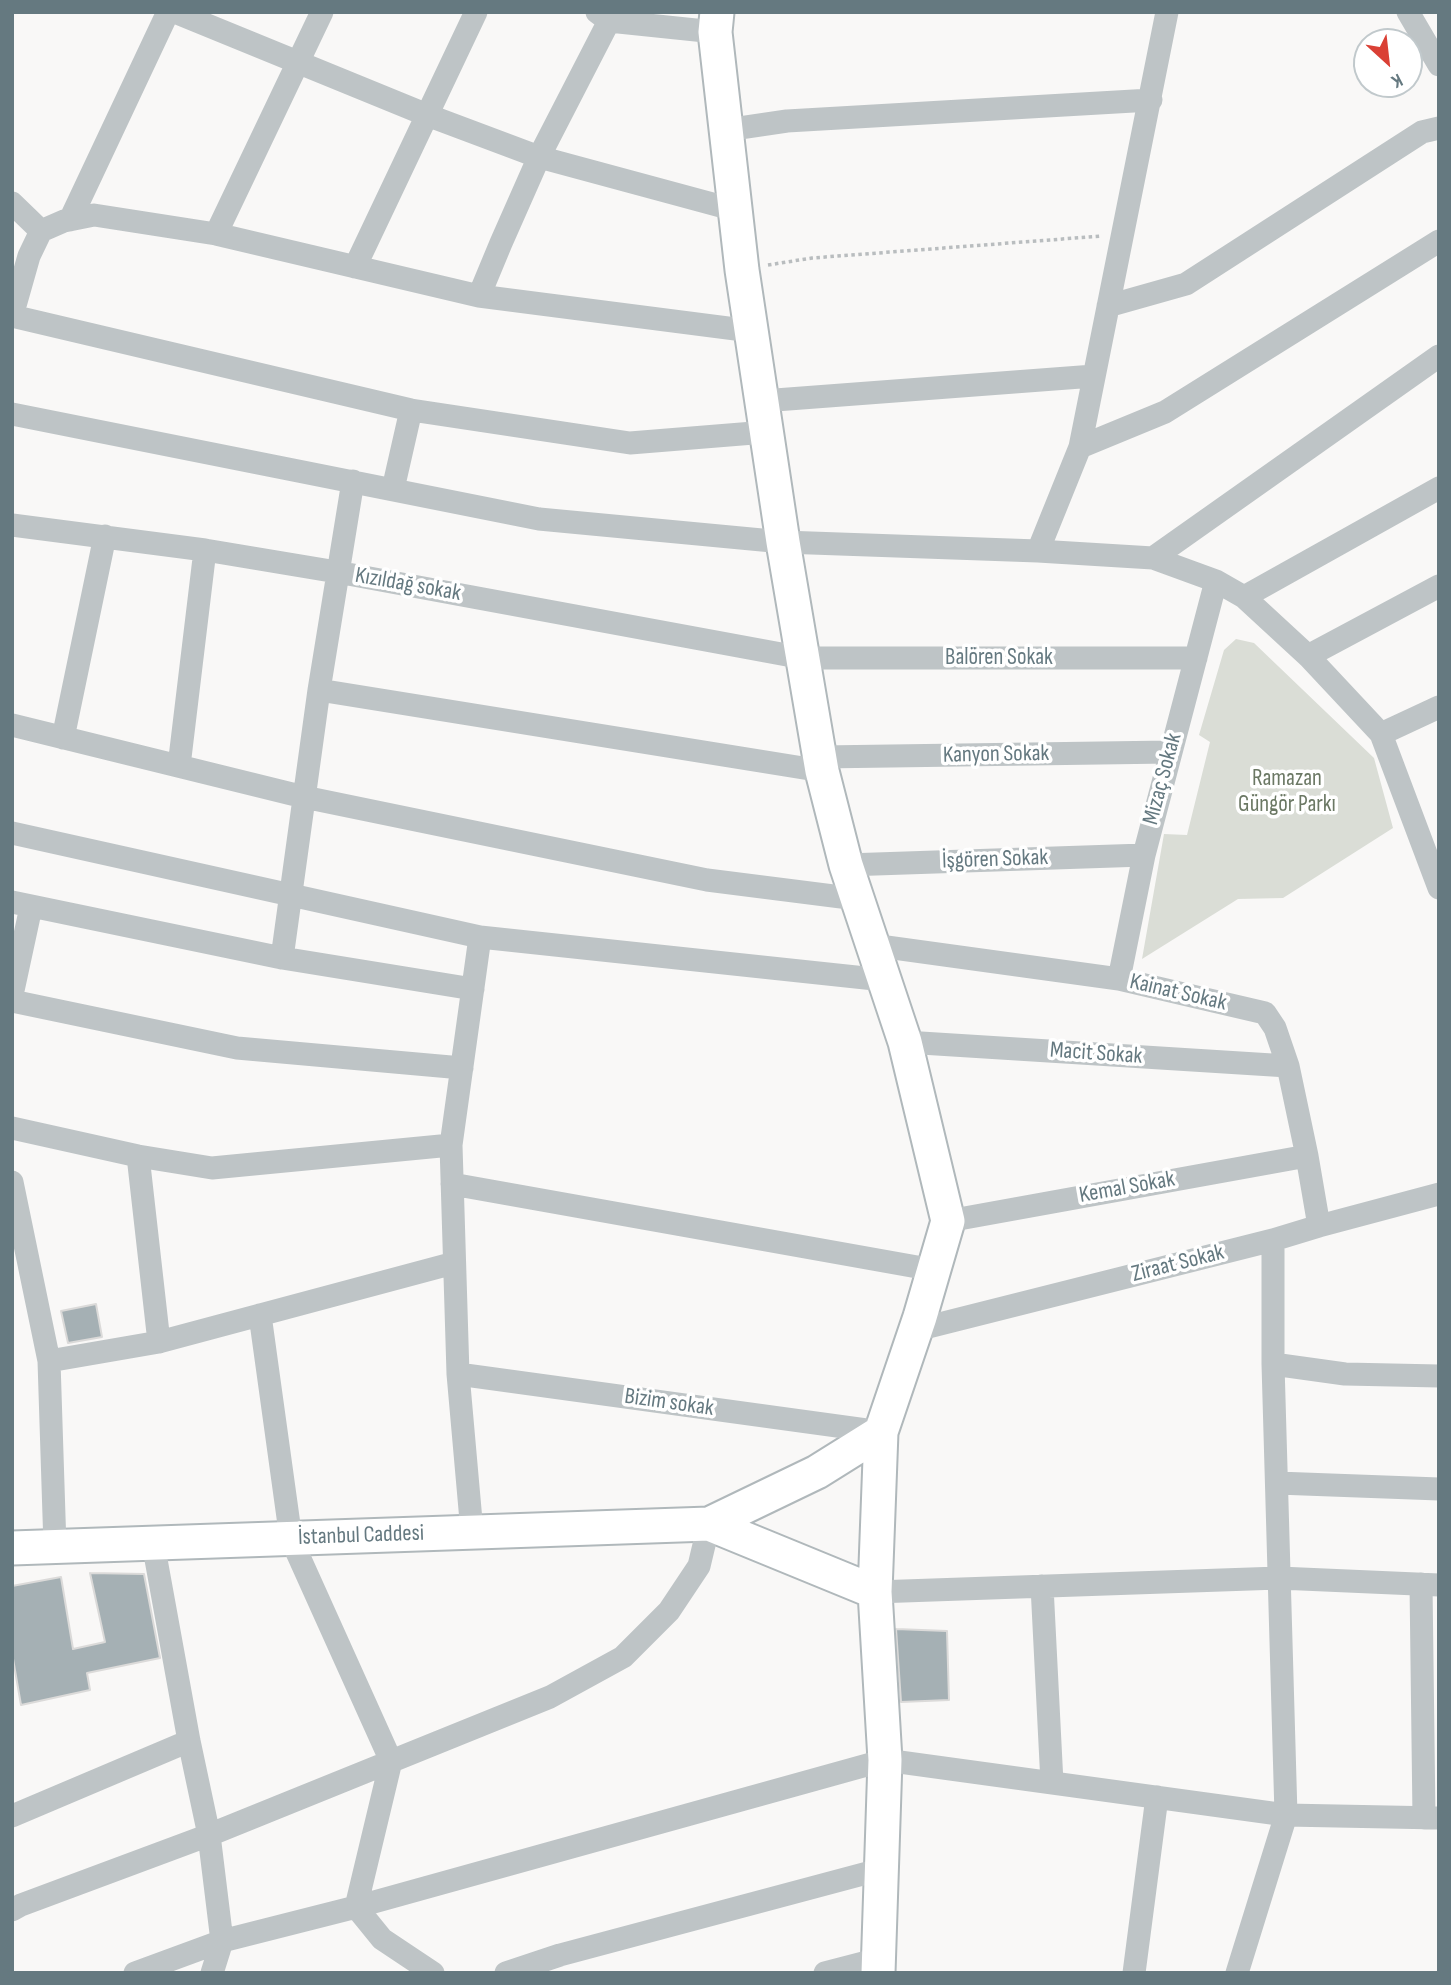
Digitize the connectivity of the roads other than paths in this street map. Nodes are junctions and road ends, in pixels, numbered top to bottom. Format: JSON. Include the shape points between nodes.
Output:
{"nodes":[{"id":1,"x":168,"y":12,"type":"edge"},
{"id":2,"x":175,"y":12,"type":"edge"},
{"id":3,"x":322,"y":12,"type":"edge"},
{"id":4,"x":476,"y":12,"type":"edge"},
{"id":5,"x":1167,"y":12,"type":"edge"},
{"id":6,"x":1408,"y":12,"type":"edge"},
{"id":7,"x":603,"y":17,"type":"edge"},
{"id":8,"x":716,"y":22,"type":"edge"},
{"id":9,"x":1430,"y":33,"type":"edge"},
{"id":10,"x":298,"y":62,"type":"junction"},
{"id":11,"x":1439,"y":65,"type":"edge"},
{"id":12,"x":1151,"y":100,"type":"junction"},
{"id":13,"x":427,"y":115,"type":"junction"},
{"id":14,"x":1439,"y":128,"type":"edge"},
{"id":15,"x":726,"y":130,"type":"junction"},
{"id":16,"x":539,"y":157,"type":"junction"},
{"id":17,"x":12,"y":203,"type":"edge"},
{"id":18,"x":735,"y":210,"type":"junction"},
{"id":19,"x":70,"y":220,"type":"junction"},
{"id":20,"x":41,"y":231,"type":"junction"},
{"id":21,"x":216,"y":234,"type":"junction"},
{"id":22,"x":1439,"y":242,"type":"edge"},
{"id":23,"x":355,"y":267,"type":"junction"},
{"id":24,"x":480,"y":296,"type":"junction"},
{"id":25,"x":1108,"y":306,"type":"junction"},
{"id":26,"x":12,"y":316,"type":"edge"},
{"id":27,"x":751,"y":331,"type":"junction"},
{"id":28,"x":1439,"y":356,"type":"edge"},
{"id":29,"x":1094,"y":376,"type":"junction"},
{"id":30,"x":411,"y":410,"type":"junction"},
{"id":31,"x":12,"y":414,"type":"edge"},
{"id":32,"x":764,"y":417,"type":"junction"},
{"id":33,"x":1080,"y":447,"type":"junction"},
{"id":34,"x":353,"y":481,"type":"junction"},
{"id":35,"x":1439,"y":488,"type":"edge"},
{"id":36,"x":393,"y":489,"type":"junction"},
{"id":37,"x":12,"y":525,"type":"edge"},
{"id":38,"x":105,"y":537,"type":"junction"},
{"id":39,"x":783,"y":542,"type":"junction"},
{"id":40,"x":205,"y":551,"type":"junction"},
{"id":41,"x":1038,"y":551,"type":"junction"},
{"id":42,"x":1153,"y":558,"type":"junction"},
{"id":43,"x":337,"y":572,"type":"junction"},
{"id":44,"x":1216,"y":581,"type":"junction"},
{"id":45,"x":1439,"y":586,"type":"edge"},
{"id":46,"x":1244,"y":597,"type":"junction"},
{"id":47,"x":1308,"y":656,"type":"junction"},
{"id":48,"x":803,"y":657,"type":"junction"},
{"id":49,"x":1196,"y":657,"type":"junction"},
{"id":50,"x":319,"y":690,"type":"junction"},
{"id":51,"x":1439,"y":707,"type":"edge"},
{"id":52,"x":12,"y":725,"type":"edge"},
{"id":53,"x":1381,"y":734,"type":"junction"},
{"id":54,"x":63,"y":738,"type":"junction"},
{"id":55,"x":1170,"y":752,"type":"junction"},
{"id":56,"x":822,"y":764,"type":"junction"},
{"id":57,"x":179,"y":766,"type":"junction"},
{"id":58,"x":304,"y":797,"type":"junction"},
{"id":59,"x":12,"y":833,"type":"edge"},
{"id":60,"x":1143,"y":855,"type":"junction"},
{"id":61,"x":846,"y":865,"type":"junction"},
{"id":62,"x":1436,"y":872,"type":"edge"},
{"id":63,"x":290,"y":894,"type":"junction"},
{"id":64,"x":857,"y":899,"type":"junction"},
{"id":65,"x":21,"y":904,"type":"edge"},
{"id":66,"x":480,"y":937,"type":"junction"},
{"id":67,"x":872,"y":945,"type":"junction"},
{"id":68,"x":282,"y":958,"type":"junction"},
{"id":69,"x":1119,"y":979,"type":"junction"},
{"id":70,"x":884,"y":981,"type":"junction"},
{"id":71,"x":473,"y":989,"type":"junction"},
{"id":72,"x":12,"y":995,"type":"edge"},
{"id":73,"x":12,"y":1001,"type":"edge"},
{"id":74,"x":905,"y":1042,"type":"junction"},
{"id":75,"x":1288,"y":1066,"type":"junction"},
{"id":76,"x":462,"y":1068,"type":"junction"},
{"id":77,"x":12,"y":1128,"type":"edge"},
{"id":78,"x":451,"y":1145,"type":"junction"},
{"id":79,"x":138,"y":1156,"type":"junction"},
{"id":80,"x":1307,"y":1156,"type":"junction"},
{"id":81,"x":12,"y":1182,"type":"edge"},
{"id":82,"x":452,"y":1184,"type":"junction"},
{"id":83,"x":1439,"y":1194,"type":"edge"},
{"id":84,"x":948,"y":1220,"type":"junction"},
{"id":85,"x":1318,"y":1226,"type":"junction"},
{"id":86,"x":1273,"y":1240,"type":"junction"},
{"id":87,"x":454,"y":1263,"type":"junction"},
{"id":88,"x":934,"y":1270,"type":"junction"},
{"id":89,"x":260,"y":1315,"type":"junction"},
{"id":90,"x":916,"y":1330,"type":"junction"},
{"id":91,"x":159,"y":1342,"type":"junction"},
{"id":92,"x":49,"y":1361,"type":"junction"},
{"id":93,"x":1273,"y":1364,"type":"junction"},
{"id":94,"x":458,"y":1374,"type":"junction"},
{"id":95,"x":1439,"y":1376,"type":"edge"},
{"id":96,"x":881,"y":1432,"type":"junction"},
{"id":97,"x":1276,"y":1483,"type":"junction"},
{"id":98,"x":1439,"y":1489,"type":"edge"},
{"id":99,"x":709,"y":1524,"type":"junction"},
{"id":100,"x":472,"y":1532,"type":"junction"},
{"id":101,"x":291,"y":1539,"type":"junction"},
{"id":102,"x":153,"y":1543,"type":"junction"},
{"id":103,"x":55,"y":1547,"type":"junction"},
{"id":104,"x":12,"y":1548,"type":"edge"},
{"id":105,"x":1279,"y":1578,"type":"junction"},
{"id":106,"x":1430,"y":1585,"type":"edge"},
{"id":107,"x":1042,"y":1586,"type":"junction"},
{"id":108,"x":875,"y":1592,"type":"junction"},
{"id":109,"x":189,"y":1741,"type":"junction"},
{"id":110,"x":885,"y":1760,"type":"junction"},
{"id":111,"x":390,"y":1761,"type":"junction"},
{"id":112,"x":1052,"y":1783,"type":"junction"},
{"id":113,"x":1157,"y":1797,"type":"junction"},
{"id":114,"x":1286,"y":1815,"type":"junction"},
{"id":115,"x":12,"y":1816,"type":"edge"},
{"id":116,"x":1431,"y":1818,"type":"edge"},
{"id":117,"x":209,"y":1835,"type":"junction"},
{"id":118,"x":881,"y":1869,"type":"junction"},
{"id":119,"x":356,"y":1907,"type":"junction"},
{"id":120,"x":12,"y":1910,"type":"edge"},
{"id":121,"x":222,"y":1941,"type":"junction"},
{"id":122,"x":878,"y":1966,"type":"edge"},
{"id":123,"x":135,"y":1973,"type":"edge"},
{"id":124,"x":212,"y":1973,"type":"edge"},
{"id":125,"x":433,"y":1973,"type":"edge"},
{"id":126,"x":506,"y":1973,"type":"edge"},
{"id":127,"x":825,"y":1973,"type":"edge"},
{"id":128,"x":1134,"y":1973,"type":"edge"},
{"id":129,"x":1237,"y":1973,"type":"edge"}],
"edges":[{"from":1,"to":19,"type":"street"},
{"from":2,"to":10,"type":"street"},
{"from":3,"to":10,"type":"street"},
{"from":4,"to":13,"type":"street"},
{"from":5,"to":12,"type":"street"},
{"from":6,"to":9,"type":"street"},
{"from":7,"to":8,"type":"street"},
{"from":7,"to":16,"type":"street"},
{"from":8,"to":15,"type":"street"},
{"from":9,"to":11,"type":"street"},
{"from":10,"to":13,"type":"street"},
{"from":10,"to":21,"type":"street"},
{"from":12,"to":15,"type":"street","via":[[787,121]]},
{"from":12,"to":25,"type":"street"},
{"from":13,"to":16,"type":"street"},
{"from":13,"to":23,"type":"street"},
{"from":14,"to":25,"type":"street","via":[[1422,132],[1186,284]]},
{"from":15,"to":18,"type":"street"},
{"from":16,"to":18,"type":"street"},
{"from":16,"to":24,"type":"street"},
{"from":17,"to":20,"type":"street"},
{"from":18,"to":27,"type":"street"},
{"from":19,"to":20,"type":"street"},
{"from":19,"to":21,"type":"street","via":[[94,215]]},
{"from":20,"to":26,"type":"street"},
{"from":21,"to":23,"type":"street"},
{"from":22,"to":33,"type":"street","via":[[1165,412]]},
{"from":23,"to":24,"type":"street"},
{"from":24,"to":27,"type":"street"},
{"from":25,"to":29,"type":"street"},
{"from":26,"to":30,"type":"street"},
{"from":27,"to":32,"type":"street"},
{"from":28,"to":42,"type":"street"},
{"from":29,"to":32,"type":"street"},
{"from":29,"to":33,"type":"street"},
{"from":30,"to":32,"type":"street","via":[[630,443]]},
{"from":30,"to":36,"type":"street"},
{"from":31,"to":34,"type":"street"},
{"from":32,"to":39,"type":"street"},
{"from":33,"to":41,"type":"street"},
{"from":34,"to":36,"type":"street"},
{"from":34,"to":43,"type":"street"},
{"from":35,"to":46,"type":"street"},
{"from":36,"to":39,"type":"street","via":[[539,519]]},
{"from":37,"to":38,"type":"street","name":"Kızıldağ sokak"},
{"from":38,"to":40,"type":"street","name":"Kızıldağ sokak"},
{"from":38,"to":54,"type":"street"},
{"from":39,"to":41,"type":"street"},
{"from":39,"to":48,"type":"street"},
{"from":40,"to":43,"type":"street","name":"Kızıldağ sokak"},
{"from":40,"to":57,"type":"street"},
{"from":41,"to":42,"type":"street"},
{"from":42,"to":44,"type":"street"},
{"from":43,"to":48,"type":"street","name":"Kızıldağ sokak"},
{"from":43,"to":50,"type":"street"},
{"from":44,"to":46,"type":"street"},
{"from":44,"to":49,"type":"street","name":"Mizaç Sokak"},
{"from":45,"to":47,"type":"street"},
{"from":46,"to":47,"type":"street"},
{"from":47,"to":53,"type":"street"},
{"from":48,"to":49,"type":"street","name":"Balören Sokak"},
{"from":48,"to":56,"type":"street"},
{"from":49,"to":55,"type":"street","name":"Mizaç Sokak"},
{"from":50,"to":56,"type":"street","name":"Kanyon Sokak"},
{"from":50,"to":58,"type":"street"},
{"from":51,"to":53,"type":"street"},
{"from":52,"to":54,"type":"street"},
{"from":53,"to":62,"type":"street"},
{"from":54,"to":57,"type":"street"},
{"from":55,"to":56,"type":"street","name":"Kanyon Sokak"},
{"from":55,"to":60,"type":"street","name":"Mizaç Sokak"},
{"from":56,"to":61,"type":"street"},
{"from":57,"to":58,"type":"street"},
{"from":58,"to":63,"type":"street"},
{"from":58,"to":64,"type":"street","via":[[707,880]]},
{"from":59,"to":63,"type":"street"},
{"from":60,"to":61,"type":"street","name":"İşgören Sokak"},
{"from":60,"to":69,"type":"street","name":"Mizaç Sokak"},
{"from":61,"to":64,"type":"street"},
{"from":63,"to":66,"type":"street"},
{"from":63,"to":68,"type":"street"},
{"from":64,"to":67,"type":"street"},
{"from":65,"to":68,"type":"street"},
{"from":65,"to":72,"type":"street"},
{"from":66,"to":70,"type":"street"},
{"from":66,"to":71,"type":"street"},
{"from":67,"to":69,"type":"street","name":"Kainat Sokak"},
{"from":67,"to":70,"type":"street"},
{"from":68,"to":71,"type":"street"},
{"from":69,"to":75,"type":"street","name":"Kainat Sokak","via":[[1265,1013]]},
{"from":70,"to":74,"type":"street"},
{"from":71,"to":76,"type":"street"},
{"from":73,"to":76,"type":"street","via":[[237,1048]]},
{"from":74,"to":75,"type":"street","name":"Macit Sokak"},
{"from":74,"to":84,"type":"street"},
{"from":75,"to":80,"type":"street","name":"Kainat Sokak"},
{"from":76,"to":78,"type":"street"},
{"from":77,"to":79,"type":"street"},
{"from":78,"to":79,"type":"street","via":[[212,1168]]},
{"from":78,"to":82,"type":"street"},
{"from":79,"to":91,"type":"street"},
{"from":80,"to":84,"type":"street","name":"Kemal Sokak"},
{"from":80,"to":85,"type":"street","name":"Kainat Sokak"},
{"from":81,"to":92,"type":"street"},
{"from":82,"to":87,"type":"street"},
{"from":82,"to":88,"type":"street"},
{"from":83,"to":85,"type":"street","name":"Ziraat Sokak"},
{"from":84,"to":88,"type":"street"},
{"from":85,"to":86,"type":"street","name":"Ziraat Sokak"},
{"from":86,"to":90,"type":"street","name":"Ziraat Sokak"},
{"from":86,"to":93,"type":"street"},
{"from":87,"to":89,"type":"street"},
{"from":87,"to":94,"type":"street"},
{"from":88,"to":90,"type":"street"},
{"from":89,"to":91,"type":"street"},
{"from":89,"to":101,"type":"street"},
{"from":90,"to":96,"type":"street"},
{"from":91,"to":92,"type":"street"},
{"from":92,"to":103,"type":"street"},
{"from":93,"to":95,"type":"street","via":[[1345,1374]]},
{"from":93,"to":97,"type":"street"},
{"from":94,"to":96,"type":"street","name":"Bizim sokak"},
{"from":94,"to":100,"type":"street"},
{"from":96,"to":99,"type":"street","via":[[817,1472]]},
{"from":96,"to":108,"type":"street"},
{"from":97,"to":98,"type":"street"},
{"from":97,"to":105,"type":"street"},
{"from":99,"to":100,"type":"street","name":"İstanbul Caddesi"},
{"from":99,"to":108,"type":"street"},
{"from":99,"to":111,"type":"street","via":[[699,1566],[669,1611],[622,1657],[550,1697]]},
{"from":100,"to":101,"type":"street","name":"İstanbul Caddesi"},
{"from":101,"to":102,"type":"street","name":"İstanbul Caddesi"},
{"from":101,"to":111,"type":"street"},
{"from":102,"to":103,"type":"street","name":"İstanbul Caddesi"},
{"from":102,"to":109,"type":"street"},
{"from":103,"to":104,"type":"street","name":"İstanbul Caddesi"},
{"from":105,"to":106,"type":"street"},
{"from":105,"to":107,"type":"street"},
{"from":105,"to":114,"type":"street"},
{"from":106,"to":116,"type":"street"},
{"from":107,"to":108,"type":"street"},
{"from":107,"to":112,"type":"street"},
{"from":108,"to":110,"type":"street"},
{"from":109,"to":115,"type":"street"},
{"from":109,"to":117,"type":"street"},
{"from":110,"to":112,"type":"street"},
{"from":110,"to":118,"type":"street"},
{"from":110,"to":119,"type":"street"},
{"from":111,"to":117,"type":"street"},
{"from":111,"to":119,"type":"street"},
{"from":112,"to":113,"type":"street"},
{"from":113,"to":114,"type":"street"},
{"from":113,"to":128,"type":"street"},
{"from":114,"to":116,"type":"street"},
{"from":114,"to":129,"type":"street"},
{"from":117,"to":120,"type":"street"},
{"from":117,"to":121,"type":"street"},
{"from":118,"to":122,"type":"street"},
{"from":118,"to":126,"type":"street"},
{"from":119,"to":121,"type":"street"},
{"from":119,"to":125,"type":"street","via":[[382,1939]]},
{"from":121,"to":123,"type":"street"},
{"from":121,"to":124,"type":"street"},
{"from":122,"to":127,"type":"street"}]}
